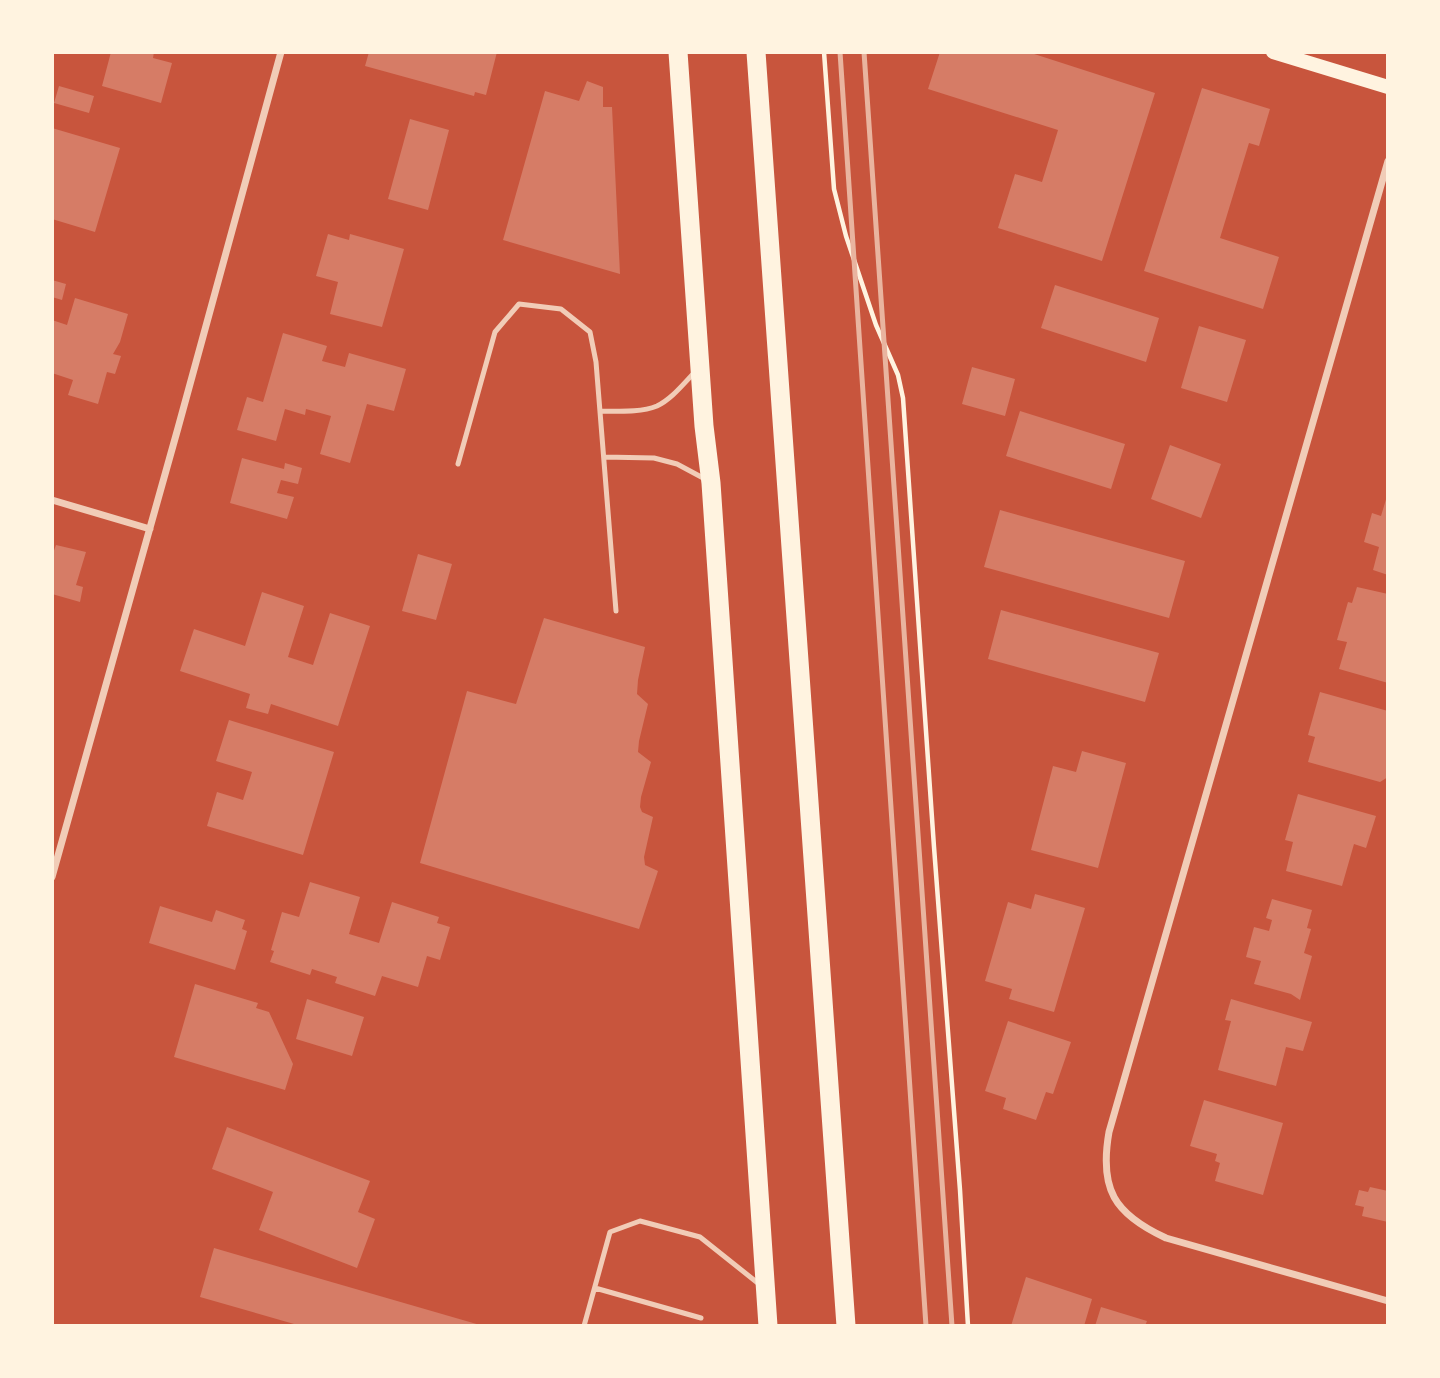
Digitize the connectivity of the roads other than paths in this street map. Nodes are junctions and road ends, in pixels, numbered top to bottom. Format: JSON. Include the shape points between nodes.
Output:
{"nodes":[{"id":1,"x":281,"y":52,"type":"edge"},
{"id":2,"x":678,"y":52,"type":"edge"},
{"id":3,"x":756,"y":52,"type":"edge"},
{"id":4,"x":1273,"y":52,"type":"edge"},
{"id":5,"x":1388,"y":87,"type":"edge"},
{"id":6,"x":1388,"y":161,"type":"edge"},
{"id":7,"x":700,"y":366,"type":"junction"},
{"id":8,"x":600,"y":411,"type":"junction"},
{"id":9,"x":604,"y":457,"type":"junction"},
{"id":10,"x":458,"y":464,"type":"dead end"},
{"id":11,"x":711,"y":483,"type":"junction"},
{"id":12,"x":52,"y":500,"type":"edge"},
{"id":13,"x":150,"y":529,"type":"junction"},
{"id":14,"x":616,"y":611,"type":"dead end"},
{"id":15,"x":52,"y":877,"type":"edge"},
{"id":16,"x":595,"y":1287,"type":"junction"},
{"id":17,"x":766,"y":1289,"type":"junction"},
{"id":18,"x":1388,"y":1301,"type":"edge"},
{"id":19,"x":701,"y":1318,"type":"dead end"},
{"id":20,"x":584,"y":1325,"type":"edge"},
{"id":21,"x":768,"y":1325,"type":"edge"},
{"id":22,"x":846,"y":1325,"type":"edge"}],
"edges":[{"from":1,"to":13,"type":"street"},
{"from":2,"to":7,"type":"highway"},
{"from":3,"to":22,"type":"highway"},
{"from":4,"to":5,"type":"main road"},
{"from":6,"to":18,"type":"street","via":[[1105,1155],[1107,1180],[1116,1202],[1148,1230]]},
{"from":7,"to":8,"type":"lane","via":[[656,406]]},
{"from":7,"to":11,"type":"highway"},
{"from":8,"to":9,"type":"lane"},
{"from":8,"to":10,"type":"lane","via":[[590,332],[561,309],[519,304],[495,332]]},
{"from":9,"to":11,"type":"lane","via":[[654,458],[677,464]]},
{"from":9,"to":14,"type":"lane"},
{"from":11,"to":17,"type":"highway"},
{"from":12,"to":13,"type":"street"},
{"from":13,"to":15,"type":"street"},
{"from":16,"to":17,"type":"lane","via":[[610,1232],[640,1221],[700,1237]]},
{"from":16,"to":19,"type":"lane"},
{"from":16,"to":20,"type":"lane"},
{"from":17,"to":21,"type":"highway"}]}
